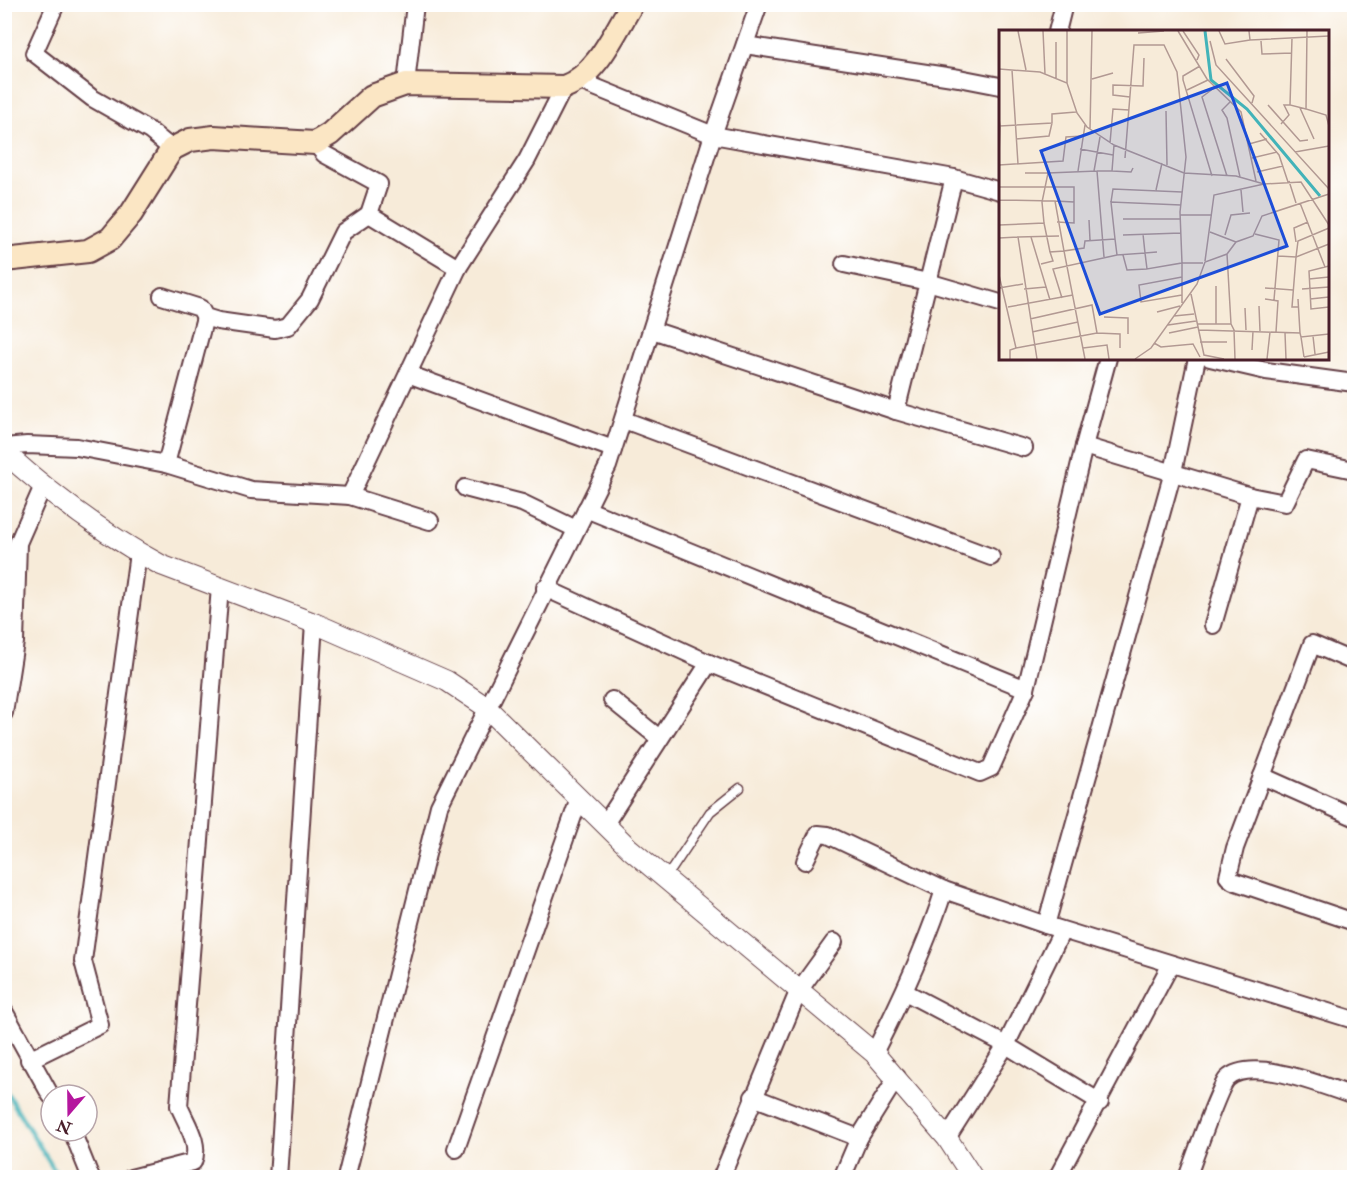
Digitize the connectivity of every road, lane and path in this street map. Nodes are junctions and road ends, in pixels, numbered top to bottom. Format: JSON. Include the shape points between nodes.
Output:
{"nodes":[{"id":1,"x":56,"y":4,"type":"edge"},
{"id":2,"x":415,"y":4,"type":"edge"},
{"id":3,"x":632,"y":4,"type":"edge"},
{"id":4,"x":759,"y":4,"type":"edge"},
{"id":5,"x":1064,"y":4,"type":"edge"},
{"id":6,"x":1058,"y":30,"type":"edge"},
{"id":7,"x":745,"y":45,"type":"junction"},
{"id":8,"x":406,"y":84,"type":"junction"},
{"id":9,"x":572,"y":84,"type":"junction"},
{"id":10,"x":999,"y":86,"type":"edge"},
{"id":11,"x":713,"y":135,"type":"junction"},
{"id":12,"x":315,"y":143,"type":"junction"},
{"id":13,"x":172,"y":148,"type":"junction"},
{"id":14,"x":954,"y":178,"type":"junction"},
{"id":15,"x":999,"y":191,"type":"edge"},
{"id":16,"x":369,"y":214,"type":"junction"},
{"id":17,"x":4,"y":260,"type":"edge"},
{"id":18,"x":844,"y":264,"type":"dead end"},
{"id":19,"x":458,"y":268,"type":"junction"},
{"id":20,"x":928,"y":282,"type":"junction"},
{"id":21,"x":162,"y":296,"type":"dead end"},
{"id":22,"x":999,"y":303,"type":"edge"},
{"id":23,"x":205,"y":316,"type":"junction"},
{"id":24,"x":652,"y":330,"type":"junction"},
{"id":25,"x":1107,"y":360,"type":"edge"},
{"id":26,"x":1197,"y":360,"type":"edge"},
{"id":27,"x":1219,"y":360,"type":"edge"},
{"id":28,"x":408,"y":374,"type":"junction"},
{"id":29,"x":1354,"y":383,"type":"edge"},
{"id":30,"x":896,"y":411,"type":"junction"},
{"id":31,"x":624,"y":420,"type":"junction"},
{"id":32,"x":1084,"y":446,"type":"junction"},
{"id":33,"x":4,"y":447,"type":"edge"},
{"id":34,"x":1024,"y":448,"type":"dead end"},
{"id":35,"x":613,"y":449,"type":"junction"},
{"id":36,"x":4,"y":452,"type":"edge"},
{"id":37,"x":166,"y":464,"type":"junction"},
{"id":38,"x":1354,"y":470,"type":"edge"},
{"id":39,"x":1173,"y":472,"type":"junction"},
{"id":40,"x":43,"y":486,"type":"junction"},
{"id":41,"x":465,"y":488,"type":"dead end"},
{"id":42,"x":350,"y":496,"type":"junction"},
{"id":43,"x":1250,"y":496,"type":"junction"},
{"id":44,"x":586,"y":509,"type":"junction"},
{"id":45,"x":430,"y":521,"type":"dead end"},
{"id":46,"x":576,"y":529,"type":"junction"},
{"id":47,"x":11,"y":542,"type":"edge"},
{"id":48,"x":138,"y":553,"type":"junction"},
{"id":49,"x":991,"y":557,"type":"dead end"},
{"id":50,"x":220,"y":587,"type":"junction"},
{"id":51,"x":545,"y":588,"type":"junction"},
{"id":52,"x":314,"y":623,"type":"junction"},
{"id":53,"x":1213,"y":625,"type":"dead end"},
{"id":54,"x":10,"y":641,"type":"edge"},
{"id":55,"x":1354,"y":662,"type":"edge"},
{"id":56,"x":709,"y":663,"type":"junction"},
{"id":57,"x":1026,"y":689,"type":"junction"},
{"id":58,"x":612,"y":700,"type":"dead end"},
{"id":59,"x":486,"y":706,"type":"junction"},
{"id":60,"x":4,"y":713,"type":"edge"},
{"id":61,"x":659,"y":738,"type":"junction"},
{"id":62,"x":1262,"y":776,"type":"junction"},
{"id":63,"x":740,"y":788,"type":"dead end"},
{"id":64,"x":579,"y":799,"type":"junction"},
{"id":65,"x":1354,"y":817,"type":"edge"},
{"id":66,"x":604,"y":824,"type":"junction"},
{"id":67,"x":805,"y":861,"type":"dead end"},
{"id":68,"x":663,"y":877,"type":"junction"},
{"id":69,"x":944,"y":890,"type":"junction"},
{"id":70,"x":1354,"y":922,"type":"edge"},
{"id":71,"x":1054,"y":928,"type":"junction"},
{"id":72,"x":834,"y":942,"type":"dead end"},
{"id":73,"x":1171,"y":964,"type":"junction"},
{"id":74,"x":798,"y":992,"type":"junction"},
{"id":75,"x":905,"y":992,"type":"junction"},
{"id":76,"x":4,"y":1011,"type":"edge"},
{"id":77,"x":1354,"y":1020,"type":"edge"},
{"id":78,"x":1006,"y":1045,"type":"junction"},
{"id":79,"x":874,"y":1053,"type":"junction"},
{"id":80,"x":29,"y":1060,"type":"junction"},
{"id":81,"x":897,"y":1077,"type":"junction"},
{"id":82,"x":43,"y":1083,"type":"edge"},
{"id":83,"x":753,"y":1096,"type":"junction"},
{"id":84,"x":1354,"y":1096,"type":"edge"},
{"id":85,"x":1100,"y":1101,"type":"junction"},
{"id":86,"x":859,"y":1138,"type":"junction"},
{"id":87,"x":947,"y":1138,"type":"junction"},
{"id":88,"x":77,"y":1143,"type":"edge"},
{"id":89,"x":456,"y":1149,"type":"dead end"},
{"id":90,"x":91,"y":1178,"type":"edge"},
{"id":91,"x":131,"y":1178,"type":"edge"},
{"id":92,"x":278,"y":1178,"type":"edge"},
{"id":93,"x":346,"y":1178,"type":"edge"},
{"id":94,"x":721,"y":1178,"type":"edge"},
{"id":95,"x":842,"y":1178,"type":"edge"},
{"id":96,"x":973,"y":1178,"type":"edge"},
{"id":97,"x":1057,"y":1178,"type":"edge"},
{"id":98,"x":1187,"y":1178,"type":"edge"}],
"edges":[{"from":1,"to":13,"type":"street","via":[[33,53],[92,98]]},
{"from":2,"to":8,"type":"street"},
{"from":3,"to":9,"type":"main road","via":[[598,58]]},
{"from":4,"to":7,"type":"street"},
{"from":5,"to":6,"type":"street"},
{"from":7,"to":10,"type":"street"},
{"from":7,"to":11,"type":"street"},
{"from":8,"to":9,"type":"main road"},
{"from":8,"to":12,"type":"main road","via":[[372,96]]},
{"from":9,"to":11,"type":"street"},
{"from":9,"to":19,"type":"street"},
{"from":11,"to":14,"type":"street"},
{"from":11,"to":24,"type":"street"},
{"from":12,"to":13,"type":"main road","via":[[214,136]]},
{"from":12,"to":16,"type":"street","via":[[324,154],[379,184]]},
{"from":13,"to":17,"type":"main road","via":[[131,214],[110,239],[88,251]]},
{"from":14,"to":15,"type":"street"},
{"from":14,"to":20,"type":"street"},
{"from":16,"to":19,"type":"street"},
{"from":16,"to":23,"type":"street","via":[[343,232],[310,299],[288,326],[275,329]]},
{"from":18,"to":20,"type":"street"},
{"from":19,"to":28,"type":"street"},
{"from":20,"to":22,"type":"street"},
{"from":20,"to":30,"type":"street"},
{"from":21,"to":23,"type":"street","via":[[200,308]]},
{"from":23,"to":37,"type":"street"},
{"from":24,"to":30,"type":"street"},
{"from":24,"to":31,"type":"street"},
{"from":25,"to":32,"type":"street"},
{"from":26,"to":39,"type":"street"},
{"from":27,"to":29,"type":"street"},
{"from":28,"to":35,"type":"street"},
{"from":28,"to":42,"type":"street"},
{"from":30,"to":34,"type":"street"},
{"from":31,"to":35,"type":"street"},
{"from":31,"to":49,"type":"street"},
{"from":32,"to":39,"type":"street"},
{"from":32,"to":57,"type":"street"},
{"from":33,"to":37,"type":"street","via":[[76,447]]},
{"from":35,"to":44,"type":"street"},
{"from":36,"to":40,"type":"street"},
{"from":37,"to":42,"type":"street","via":[[251,490]]},
{"from":38,"to":43,"type":"street","via":[[1306,460],[1285,503]]},
{"from":39,"to":43,"type":"street"},
{"from":39,"to":71,"type":"street"},
{"from":40,"to":47,"type":"street"},
{"from":40,"to":48,"type":"street"},
{"from":41,"to":46,"type":"street","via":[[522,503]]},
{"from":42,"to":45,"type":"street"},
{"from":43,"to":53,"type":"street"},
{"from":44,"to":46,"type":"street"},
{"from":44,"to":57,"type":"street"},
{"from":46,"to":51,"type":"street"},
{"from":47,"to":54,"type":"street"},
{"from":48,"to":50,"type":"street"},
{"from":48,"to":80,"type":"street","via":[[83,961],[100,1025]]},
{"from":50,"to":52,"type":"street"},
{"from":50,"to":91,"type":"street","via":[[179,1106],[197,1154],[193,1162]]},
{"from":51,"to":56,"type":"street"},
{"from":51,"to":59,"type":"street"},
{"from":52,"to":59,"type":"street","via":[[447,681]]},
{"from":52,"to":92,"type":"street"},
{"from":54,"to":60,"type":"street"},
{"from":55,"to":62,"type":"street","via":[[1312,644]]},
{"from":56,"to":57,"type":"street","via":[[981,773],[991,768]]},
{"from":56,"to":61,"type":"street"},
{"from":58,"to":61,"type":"street"},
{"from":59,"to":64,"type":"street"},
{"from":59,"to":93,"type":"street","via":[[439,806]]},
{"from":61,"to":66,"type":"street"},
{"from":62,"to":65,"type":"street"},
{"from":62,"to":70,"type":"street","via":[[1228,877]]},
{"from":63,"to":68,"type":"lane","via":[[710,812]]},
{"from":64,"to":66,"type":"street"},
{"from":64,"to":89,"type":"street"},
{"from":66,"to":68,"type":"street"},
{"from":67,"to":69,"type":"street","via":[[818,834],[828,835]]},
{"from":68,"to":74,"type":"street"},
{"from":69,"to":71,"type":"street"},
{"from":69,"to":75,"type":"street"},
{"from":71,"to":73,"type":"street"},
{"from":71,"to":78,"type":"street"},
{"from":72,"to":74,"type":"street"},
{"from":73,"to":77,"type":"street"},
{"from":73,"to":85,"type":"street"},
{"from":74,"to":79,"type":"street"},
{"from":74,"to":83,"type":"street"},
{"from":75,"to":78,"type":"street"},
{"from":75,"to":79,"type":"street"},
{"from":76,"to":80,"type":"street"},
{"from":78,"to":85,"type":"street"},
{"from":78,"to":87,"type":"street"},
{"from":79,"to":81,"type":"street"},
{"from":80,"to":82,"type":"street"},
{"from":81,"to":86,"type":"street"},
{"from":81,"to":87,"type":"street"},
{"from":83,"to":86,"type":"street"},
{"from":83,"to":94,"type":"street"},
{"from":84,"to":98,"type":"street","via":[[1273,1071],[1241,1070],[1226,1080]]},
{"from":85,"to":97,"type":"street"},
{"from":86,"to":95,"type":"street"},
{"from":87,"to":96,"type":"street"},
{"from":88,"to":90,"type":"street"}]}
